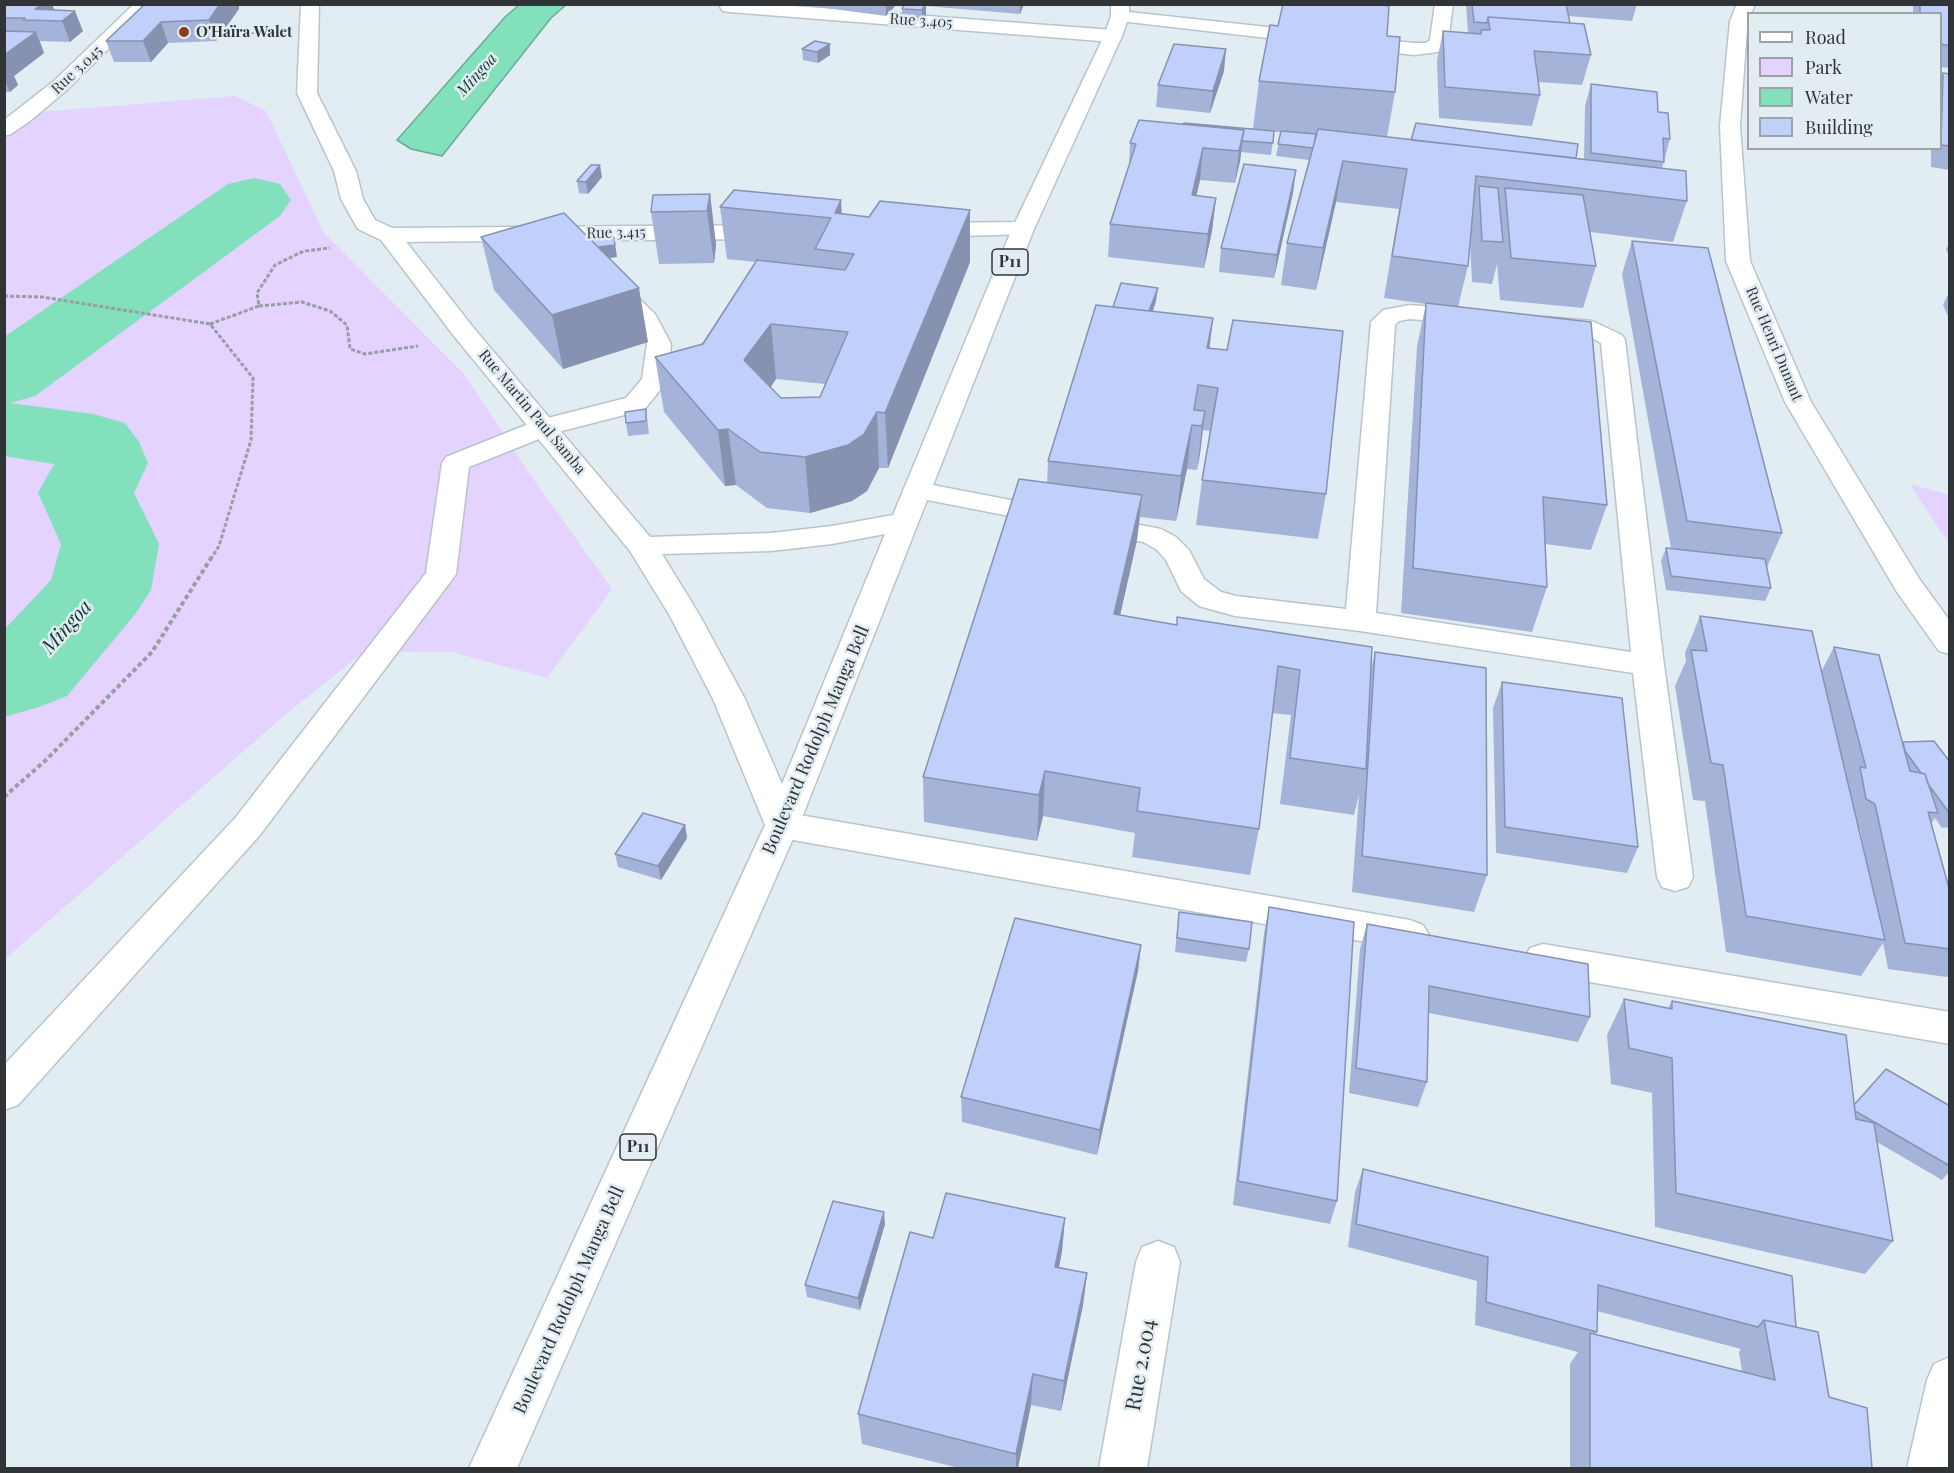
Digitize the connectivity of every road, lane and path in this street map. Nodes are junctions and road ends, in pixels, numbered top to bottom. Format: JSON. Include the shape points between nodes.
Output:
{"nodes":[{"id":1,"x":145,"y":4,"type":"edge"},
{"id":2,"x":310,"y":4,"type":"edge"},
{"id":3,"x":1444,"y":4,"type":"edge"},
{"id":4,"x":1746,"y":4,"type":"edge"},
{"id":5,"x":729,"y":7,"type":"dead end"},
{"id":6,"x":1118,"y":19,"type":"edge"},
{"id":7,"x":4,"y":130,"type":"edge"},
{"id":8,"x":1023,"y":228,"type":"junction"},
{"id":9,"x":905,"y":230,"type":"edge"},
{"id":10,"x":787,"y":231,"type":"edge"},
{"id":11,"x":390,"y":237,"type":"junction"},
{"id":12,"x":617,"y":290,"type":"edge"},
{"id":13,"x":4,"y":296,"type":"edge"},
{"id":14,"x":259,"y":306,"type":"junction"},
{"id":15,"x":1490,"y":319,"type":"edge"},
{"id":16,"x":1524,"y":322,"type":"edge"},
{"id":17,"x":210,"y":324,"type":"junction"},
{"id":18,"x":464,"y":331,"type":"junction"},
{"id":19,"x":545,"y":427,"type":"junction"},
{"id":20,"x":917,"y":490,"type":"junction"},
{"id":21,"x":903,"y":522,"type":"junction"},
{"id":22,"x":642,"y":546,"type":"junction"},
{"id":23,"x":1360,"y":621,"type":"junction"},
{"id":24,"x":1950,"y":644,"type":"edge"},
{"id":25,"x":1648,"y":665,"type":"junction"},
{"id":26,"x":4,"y":797,"type":"edge"},
{"id":27,"x":782,"y":825,"type":"junction"},
{"id":28,"x":1675,"y":877,"type":"dead end"},
{"id":29,"x":1437,"y":940,"type":"edge"},
{"id":30,"x":1507,"y":952,"type":"edge"},
{"id":31,"x":1950,"y":1028,"type":"edge"},
{"id":32,"x":4,"y":1093,"type":"edge"},
{"id":33,"x":1158,"y":1262,"type":"dead end"},
{"id":34,"x":1950,"y":1380,"type":"edge"},
{"id":35,"x":493,"y":1468,"type":"edge"},
{"id":36,"x":1123,"y":1468,"type":"edge"},
{"id":37,"x":1931,"y":1468,"type":"edge"}],
"edges":[{"from":1,"to":7,"type":"main road","name":"Rue 3.045","via":[[61,85]]},
{"from":2,"to":11,"type":"main road","name":"Rue Martin Paul Samba","via":[[307,93],[366,224]]},
{"from":3,"to":6,"type":"main road","name":"Rue 3.405","via":[[1439,42],[1431,48]]},
{"from":4,"to":24,"type":"main road","name":"Rue Henri Dunant","via":[[1739,21],[1730,126],[1738,261],[1798,402],[1908,585]]},
{"from":5,"to":6,"type":"main road","name":"Rue 3.405"},
{"from":6,"to":8,"type":"main road","name":"Boulevard Rodolph Manga Bell","number":"P11"},
{"from":8,"to":9,"type":"main road"},
{"from":8,"to":20,"type":"main road","name":"Boulevard Rodolph Manga Bell","number":"P11"},
{"from":10,"to":11,"type":"main road","name":"Rue 3.415"},
{"from":11,"to":14,"type":"path","via":[[304,252],[275,265],[258,292]]},
{"from":11,"to":18,"type":"main road","name":"Rue Martin Paul Samba"},
{"from":12,"to":19,"type":"main road","via":[[646,319],[659,344],[655,380],[635,404]]},
{"from":13,"to":17,"type":"path","via":[[42,297]]},
{"from":14,"to":17,"type":"path"},
{"from":14,"to":18,"type":"path","via":[[302,302],[330,311],[347,325],[350,349],[365,354],[411,348]]},
{"from":15,"to":23,"type":"main road","via":[[1410,312],[1392,315],[1383,322]]},
{"from":16,"to":25,"type":"main road","via":[[1592,328],[1613,340]]},
{"from":17,"to":26,"type":"path","via":[[254,378],[251,440],[219,546],[152,652]]},
{"from":18,"to":19,"type":"main road","name":"Rue Martin Paul Samba"},
{"from":19,"to":22,"type":"main road","name":"Rue Martin Paul Samba"},
{"from":19,"to":32,"type":"main road","via":[[456,463],[441,574],[248,826]]},
{"from":20,"to":21,"type":"main road","name":"Boulevard Rodolph Manga Bell","number":"P11"},
{"from":20,"to":23,"type":"main road","via":[[1151,535],[1179,556],[1192,584],[1210,599],[1235,606]]},
{"from":21,"to":22,"type":"main road","via":[[771,542]]},
{"from":21,"to":27,"type":"main road","name":"Boulevard Rodolph Manga Bell","number":"P11"},
{"from":22,"to":27,"type":"main road","name":"Rue Martin Paul Samba","via":[[729,699]]},
{"from":23,"to":25,"type":"main road"},
{"from":25,"to":28,"type":"main road"},
{"from":27,"to":29,"type":"main road"},
{"from":27,"to":35,"type":"main road","name":"Boulevard Rodolph Manga Bell","number":"P11"},
{"from":30,"to":31,"type":"main road"},
{"from":33,"to":36,"type":"main road","name":"Rue 2.004"},
{"from":34,"to":37,"type":"main road"}]}
